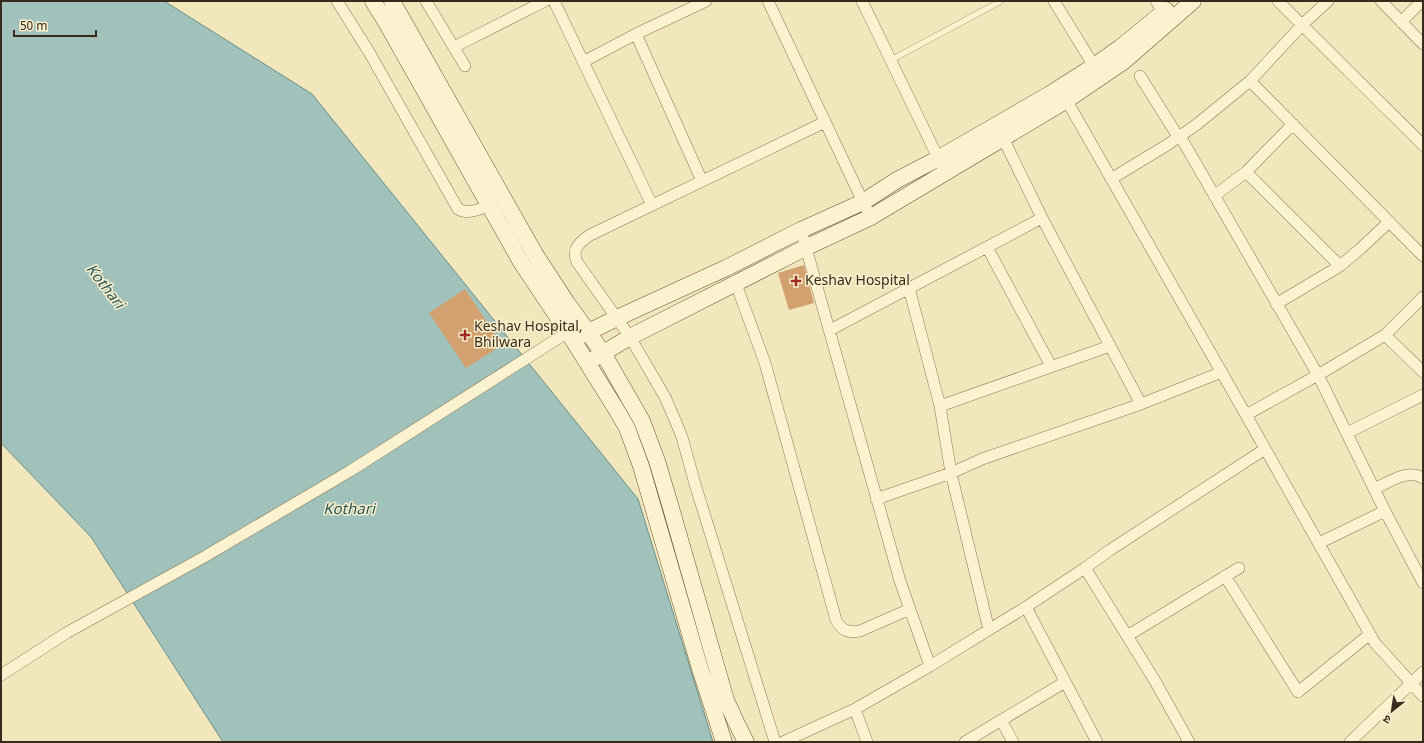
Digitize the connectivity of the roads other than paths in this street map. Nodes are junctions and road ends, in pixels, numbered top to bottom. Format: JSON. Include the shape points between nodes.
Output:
{"nodes":[{"id":1,"x":337,"y":1,"type":"edge"},
{"id":2,"x":373,"y":1,"type":"edge"},
{"id":3,"x":392,"y":1,"type":"edge"},
{"id":4,"x":426,"y":1,"type":"edge"},
{"id":5,"x":545,"y":1,"type":"edge"},
{"id":6,"x":554,"y":1,"type":"edge"},
{"id":7,"x":706,"y":1,"type":"edge"},
{"id":8,"x":768,"y":1,"type":"edge"},
{"id":9,"x":862,"y":1,"type":"edge"},
{"id":10,"x":1001,"y":1,"type":"edge"},
{"id":11,"x":1054,"y":1,"type":"edge"},
{"id":12,"x":1176,"y":1,"type":"edge"},
{"id":13,"x":1192,"y":1,"type":"edge"},
{"id":14,"x":1278,"y":1,"type":"edge"},
{"id":15,"x":1328,"y":1,"type":"edge"},
{"id":16,"x":1381,"y":1,"type":"edge"},
{"id":17,"x":1422,"y":1,"type":"edge"},
{"id":18,"x":1160,"y":7,"type":"edge"},
{"id":19,"x":1401,"y":22,"type":"junction"},
{"id":20,"x":1302,"y":24,"type":"junction"},
{"id":21,"x":636,"y":34,"type":"junction"},
{"id":22,"x":1423,"y":44,"type":"edge"},
{"id":23,"x":454,"y":47,"type":"junction"},
{"id":24,"x":891,"y":60,"type":"junction"},
{"id":25,"x":583,"y":62,"type":"junction"},
{"id":26,"x":465,"y":66,"type":"dead end"},
{"id":27,"x":1094,"y":66,"type":"junction"},
{"id":28,"x":1140,"y":76,"type":"dead end"},
{"id":29,"x":1250,"y":81,"type":"junction"},
{"id":30,"x":1063,"y":94,"type":"junction"},
{"id":31,"x":825,"y":122,"type":"junction"},
{"id":32,"x":1292,"y":124,"type":"junction"},
{"id":33,"x":1180,"y":136,"type":"junction"},
{"id":34,"x":1002,"y":138,"type":"junction"},
{"id":35,"x":1423,"y":145,"type":"edge"},
{"id":36,"x":939,"y":158,"type":"junction"},
{"id":37,"x":1246,"y":172,"type":"junction"},
{"id":38,"x":944,"y":173,"type":"junction"},
{"id":39,"x":1111,"y":179,"type":"junction"},
{"id":40,"x":702,"y":181,"type":"junction"},
{"id":41,"x":1214,"y":196,"type":"junction"},
{"id":42,"x":863,"y":202,"type":"junction"},
{"id":43,"x":652,"y":205,"type":"junction"},
{"id":44,"x":489,"y":206,"type":"junction"},
{"id":45,"x":871,"y":217,"type":"junction"},
{"id":46,"x":1042,"y":218,"type":"junction"},
{"id":47,"x":1389,"y":222,"type":"junction"},
{"id":48,"x":801,"y":230,"type":"junction"},
{"id":49,"x":807,"y":247,"type":"junction"},
{"id":50,"x":987,"y":247,"type":"junction"},
{"id":51,"x":1423,"y":256,"type":"edge"},
{"id":52,"x":1340,"y":266,"type":"junction"},
{"id":53,"x":736,"y":284,"type":"junction"},
{"id":54,"x":909,"y":288,"type":"junction"},
{"id":55,"x":1423,"y":296,"type":"edge"},
{"id":56,"x":1276,"y":304,"type":"junction"},
{"id":57,"x":617,"y":318,"type":"junction"},
{"id":58,"x":830,"y":330,"type":"junction"},
{"id":59,"x":589,"y":331,"type":"junction"},
{"id":60,"x":1385,"y":335,"type":"junction"},
{"id":61,"x":571,"y":336,"type":"junction"},
{"id":62,"x":630,"y":337,"type":"junction"},
{"id":63,"x":1110,"y":346,"type":"junction"},
{"id":64,"x":603,"y":353,"type":"junction"},
{"id":65,"x":587,"y":362,"type":"junction"},
{"id":66,"x":1050,"y":366,"type":"junction"},
{"id":67,"x":1222,"y":372,"type":"junction"},
{"id":68,"x":1423,"y":372,"type":"edge"},
{"id":69,"x":1318,"y":375,"type":"junction"},
{"id":70,"x":1423,"y":395,"type":"edge"},
{"id":71,"x":1140,"y":404,"type":"junction"},
{"id":72,"x":940,"y":406,"type":"junction"},
{"id":73,"x":1246,"y":415,"type":"junction"},
{"id":74,"x":1347,"y":434,"type":"junction"},
{"id":75,"x":1265,"y":449,"type":"junction"},
{"id":76,"x":951,"y":472,"type":"junction"},
{"id":77,"x":1423,"y":478,"type":"edge"},
{"id":78,"x":1374,"y":489,"type":"junction"},
{"id":79,"x":876,"y":499,"type":"junction"},
{"id":80,"x":1385,"y":511,"type":"junction"},
{"id":81,"x":1319,"y":543,"type":"junction"},
{"id":82,"x":1085,"y":568,"type":"junction"},
{"id":83,"x":1239,"y":568,"type":"dead end"},
{"id":84,"x":1225,"y":576,"type":"junction"},
{"id":85,"x":1423,"y":583,"type":"edge"},
{"id":86,"x":1026,"y":607,"type":"junction"},
{"id":87,"x":910,"y":609,"type":"junction"},
{"id":88,"x":989,"y":630,"type":"junction"},
{"id":89,"x":1370,"y":634,"type":"junction"},
{"id":90,"x":1127,"y":636,"type":"junction"},
{"id":91,"x":930,"y":666,"type":"junction"},
{"id":92,"x":1423,"y":672,"type":"edge"},
{"id":93,"x":1,"y":675,"type":"edge"},
{"id":94,"x":1065,"y":682,"type":"junction"},
{"id":95,"x":1411,"y":683,"type":"junction"},
{"id":96,"x":1423,"y":696,"type":"edge"},
{"id":97,"x":855,"y":709,"type":"junction"},
{"id":98,"x":1001,"y":720,"type":"junction"},
{"id":99,"x":724,"y":742,"type":"edge"},
{"id":100,"x":746,"y":742,"type":"edge"},
{"id":101,"x":775,"y":742,"type":"edge"},
{"id":102,"x":783,"y":742,"type":"edge"},
{"id":103,"x":867,"y":742,"type":"edge"},
{"id":104,"x":965,"y":742,"type":"edge"},
{"id":105,"x":1013,"y":742,"type":"edge"},
{"id":106,"x":1097,"y":742,"type":"edge"},
{"id":107,"x":1189,"y":742,"type":"edge"},
{"id":108,"x":1350,"y":742,"type":"edge"}],
"edges":[{"from":1,"to":44,"type":"street","via":[[369,52],[454,204],[463,212]]},
{"from":2,"to":44,"type":"main road"},
{"from":3,"to":59,"type":"main road","via":[[535,254]]},
{"from":4,"to":23,"type":"street"},
{"from":5,"to":23,"type":"street"},
{"from":6,"to":25,"type":"street"},
{"from":7,"to":21,"type":"street"},
{"from":8,"to":31,"type":"street"},
{"from":9,"to":24,"type":"street"},
{"from":10,"to":24,"type":"lane"},
{"from":11,"to":27,"type":"street"},
{"from":12,"to":18,"type":"main road"},
{"from":13,"to":30,"type":"main road","via":[[1124,62]]},
{"from":14,"to":20,"type":"street"},
{"from":15,"to":20,"type":"street"},
{"from":16,"to":19,"type":"street"},
{"from":17,"to":19,"type":"street"},
{"from":18,"to":27,"type":"main road"},
{"from":19,"to":22,"type":"street"},
{"from":20,"to":29,"type":"street"},
{"from":20,"to":35,"type":"street"},
{"from":21,"to":25,"type":"street"},
{"from":21,"to":40,"type":"street"},
{"from":23,"to":26,"type":"street"},
{"from":24,"to":36,"type":"street"},
{"from":25,"to":43,"type":"street"},
{"from":27,"to":30,"type":"main road"},
{"from":28,"to":33,"type":"street"},
{"from":29,"to":32,"type":"street"},
{"from":29,"to":33,"type":"street","via":[[1196,126]]},
{"from":30,"to":34,"type":"main road"},
{"from":30,"to":36,"type":"main road"},
{"from":30,"to":39,"type":"street"},
{"from":31,"to":40,"type":"street"},
{"from":31,"to":42,"type":"street"},
{"from":32,"to":37,"type":"street"},
{"from":32,"to":47,"type":"street"},
{"from":33,"to":39,"type":"street"},
{"from":33,"to":41,"type":"street"},
{"from":34,"to":38,"type":"main road"},
{"from":34,"to":46,"type":"street"},
{"from":36,"to":38,"type":"street"},
{"from":36,"to":42,"type":"main road","via":[[897,180]]},
{"from":37,"to":41,"type":"street"},
{"from":37,"to":52,"type":"street"},
{"from":38,"to":45,"type":"main road"},
{"from":39,"to":67,"type":"street"},
{"from":40,"to":43,"type":"street"},
{"from":41,"to":56,"type":"street"},
{"from":42,"to":45,"type":"street"},
{"from":42,"to":48,"type":"main road"},
{"from":43,"to":57,"type":"street","via":[[590,235],[576,248],[574,257]]},
{"from":44,"to":61,"type":"main road","via":[[521,262]]},
{"from":45,"to":49,"type":"main road"},
{"from":46,"to":50,"type":"street"},
{"from":46,"to":63,"type":"street"},
{"from":47,"to":51,"type":"street"},
{"from":47,"to":52,"type":"street"},
{"from":48,"to":49,"type":"street"},
{"from":48,"to":57,"type":"main road"},
{"from":49,"to":53,"type":"main road"},
{"from":49,"to":58,"type":"street"},
{"from":50,"to":54,"type":"street"},
{"from":50,"to":66,"type":"street"},
{"from":52,"to":56,"type":"street"},
{"from":53,"to":62,"type":"main road"},
{"from":53,"to":87,"type":"street","via":[[765,362],[839,626],[852,633]]},
{"from":54,"to":58,"type":"street"},
{"from":54,"to":72,"type":"street"},
{"from":55,"to":60,"type":"street"},
{"from":56,"to":69,"type":"street"},
{"from":57,"to":59,"type":"main road"},
{"from":57,"to":62,"type":"street"},
{"from":58,"to":79,"type":"street"},
{"from":59,"to":61,"type":"main road"},
{"from":59,"to":64,"type":"main road"},
{"from":60,"to":68,"type":"street"},
{"from":60,"to":69,"type":"street"},
{"from":61,"to":65,"type":"main road"},
{"from":61,"to":93,"type":"street","via":[[350,471],[204,557],[68,632]]},
{"from":62,"to":64,"type":"main road"},
{"from":62,"to":101,"type":"street","via":[[665,397],[682,437]]},
{"from":63,"to":66,"type":"street"},
{"from":63,"to":71,"type":"street"},
{"from":64,"to":65,"type":"main road"},
{"from":64,"to":100,"type":"main road","via":[[642,422],[649,441],[726,700]]},
{"from":65,"to":99,"type":"main road","via":[[627,428],[641,466]]},
{"from":66,"to":72,"type":"street"},
{"from":67,"to":71,"type":"street"},
{"from":67,"to":73,"type":"street"},
{"from":69,"to":73,"type":"street"},
{"from":69,"to":74,"type":"street"},
{"from":70,"to":74,"type":"street"},
{"from":71,"to":76,"type":"street"},
{"from":72,"to":76,"type":"street"},
{"from":73,"to":75,"type":"street"},
{"from":74,"to":78,"type":"street"},
{"from":75,"to":81,"type":"street"},
{"from":75,"to":82,"type":"street"},
{"from":76,"to":79,"type":"street"},
{"from":76,"to":88,"type":"street"},
{"from":77,"to":78,"type":"street","via":[[1413,474],[1404,475]]},
{"from":78,"to":80,"type":"street"},
{"from":79,"to":87,"type":"street"},
{"from":80,"to":81,"type":"street"},
{"from":80,"to":85,"type":"street"},
{"from":81,"to":89,"type":"street"},
{"from":82,"to":86,"type":"street"},
{"from":82,"to":90,"type":"street"},
{"from":83,"to":84,"type":"street"},
{"from":84,"to":89,"type":"street","via":[[1298,692]]},
{"from":84,"to":90,"type":"street"},
{"from":86,"to":88,"type":"street"},
{"from":86,"to":94,"type":"street"},
{"from":87,"to":91,"type":"street"},
{"from":88,"to":91,"type":"street"},
{"from":89,"to":95,"type":"street"},
{"from":90,"to":107,"type":"street"},
{"from":91,"to":97,"type":"street"},
{"from":92,"to":95,"type":"street"},
{"from":94,"to":98,"type":"street"},
{"from":94,"to":106,"type":"street"},
{"from":95,"to":96,"type":"street"},
{"from":95,"to":108,"type":"street"},
{"from":97,"to":102,"type":"street"},
{"from":97,"to":103,"type":"street"},
{"from":98,"to":104,"type":"street"},
{"from":98,"to":105,"type":"street"}]}
